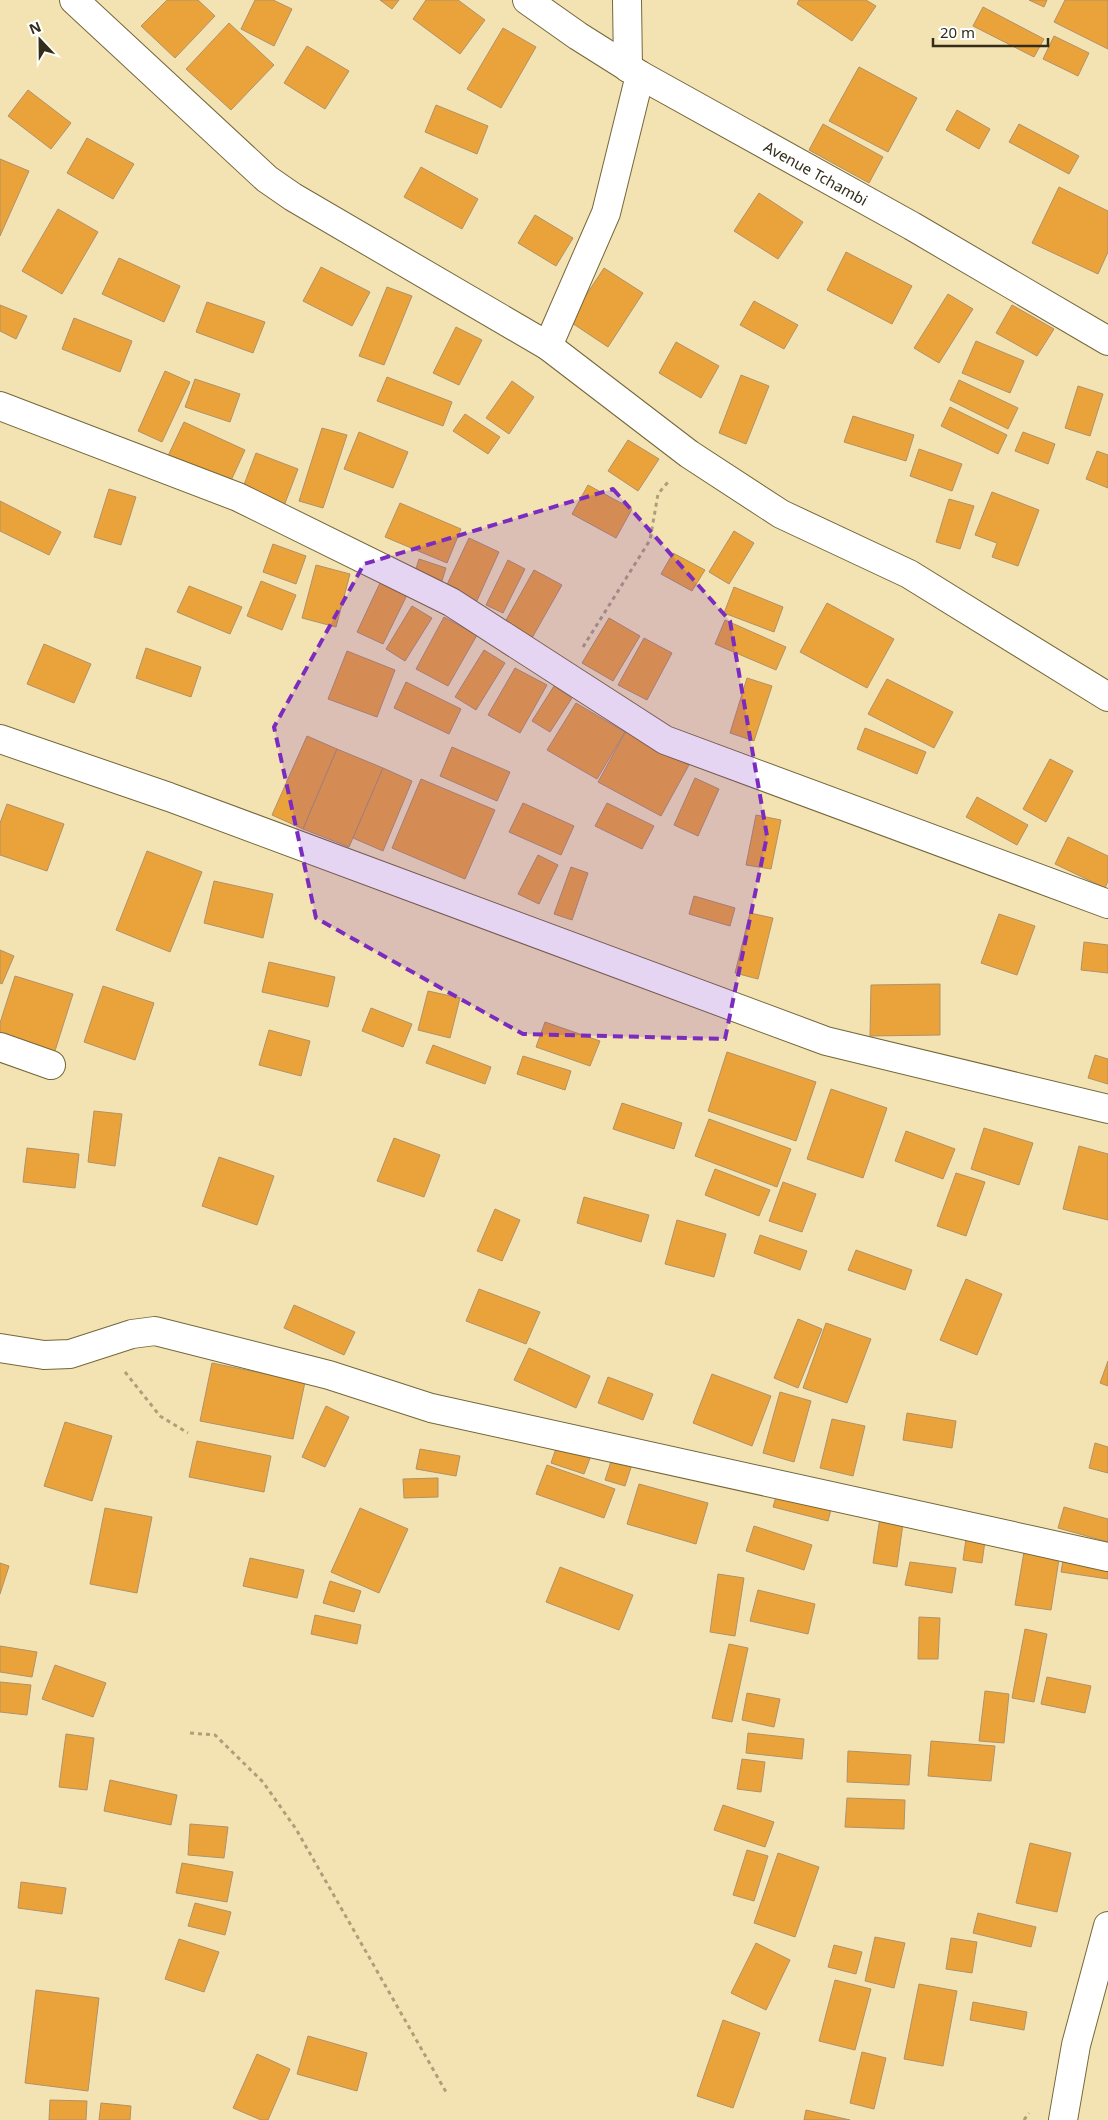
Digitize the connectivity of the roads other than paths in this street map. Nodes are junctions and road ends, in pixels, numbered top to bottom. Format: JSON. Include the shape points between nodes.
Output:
{"nodes":[{"id":1,"x":74,"y":0,"type":"edge"},
{"id":2,"x":527,"y":0,"type":"edge"},
{"id":3,"x":627,"y":0,"type":"edge"},
{"id":4,"x":634,"y":71,"type":"junction"},
{"id":5,"x":1108,"y":341,"type":"edge"},
{"id":6,"x":548,"y":346,"type":"junction"},
{"id":7,"x":0,"y":406,"type":"edge"},
{"id":8,"x":1108,"y":697,"type":"edge"},
{"id":9,"x":0,"y":739,"type":"edge"},
{"id":10,"x":1108,"y":904,"type":"edge"},
{"id":11,"x":0,"y":1047,"type":"edge"},
{"id":12,"x":51,"y":1065,"type":"dead end"},
{"id":13,"x":1108,"y":1109,"type":"edge"},
{"id":14,"x":0,"y":1348,"type":"edge"},
{"id":15,"x":1108,"y":1557,"type":"edge"},
{"id":16,"x":1108,"y":1926,"type":"edge"},
{"id":17,"x":1063,"y":2120,"type":"edge"}],
"edges":[{"from":1,"to":6,"type":"street","via":[[267,179]]},
{"from":2,"to":4,"type":"street","name":"Avenue Tchambi"},
{"from":3,"to":4,"type":"street"},
{"from":4,"to":5,"type":"street","name":"Avenue Tchambi","via":[[912,226]]},
{"from":4,"to":6,"type":"street","via":[[606,213]]},
{"from":6,"to":8,"type":"street","via":[[689,454],[781,514],[910,574]]},
{"from":7,"to":10,"type":"street","via":[[238,497],[451,602],[665,740]]},
{"from":9,"to":13,"type":"street","via":[[178,800],[826,1041]]},
{"from":11,"to":12,"type":"street"},
{"from":14,"to":15,"type":"street","via":[[44,1355],[70,1354],[132,1334],[155,1331],[329,1374],[431,1408]]},
{"from":16,"to":17,"type":"street","via":[[1076,2045]]}]}
